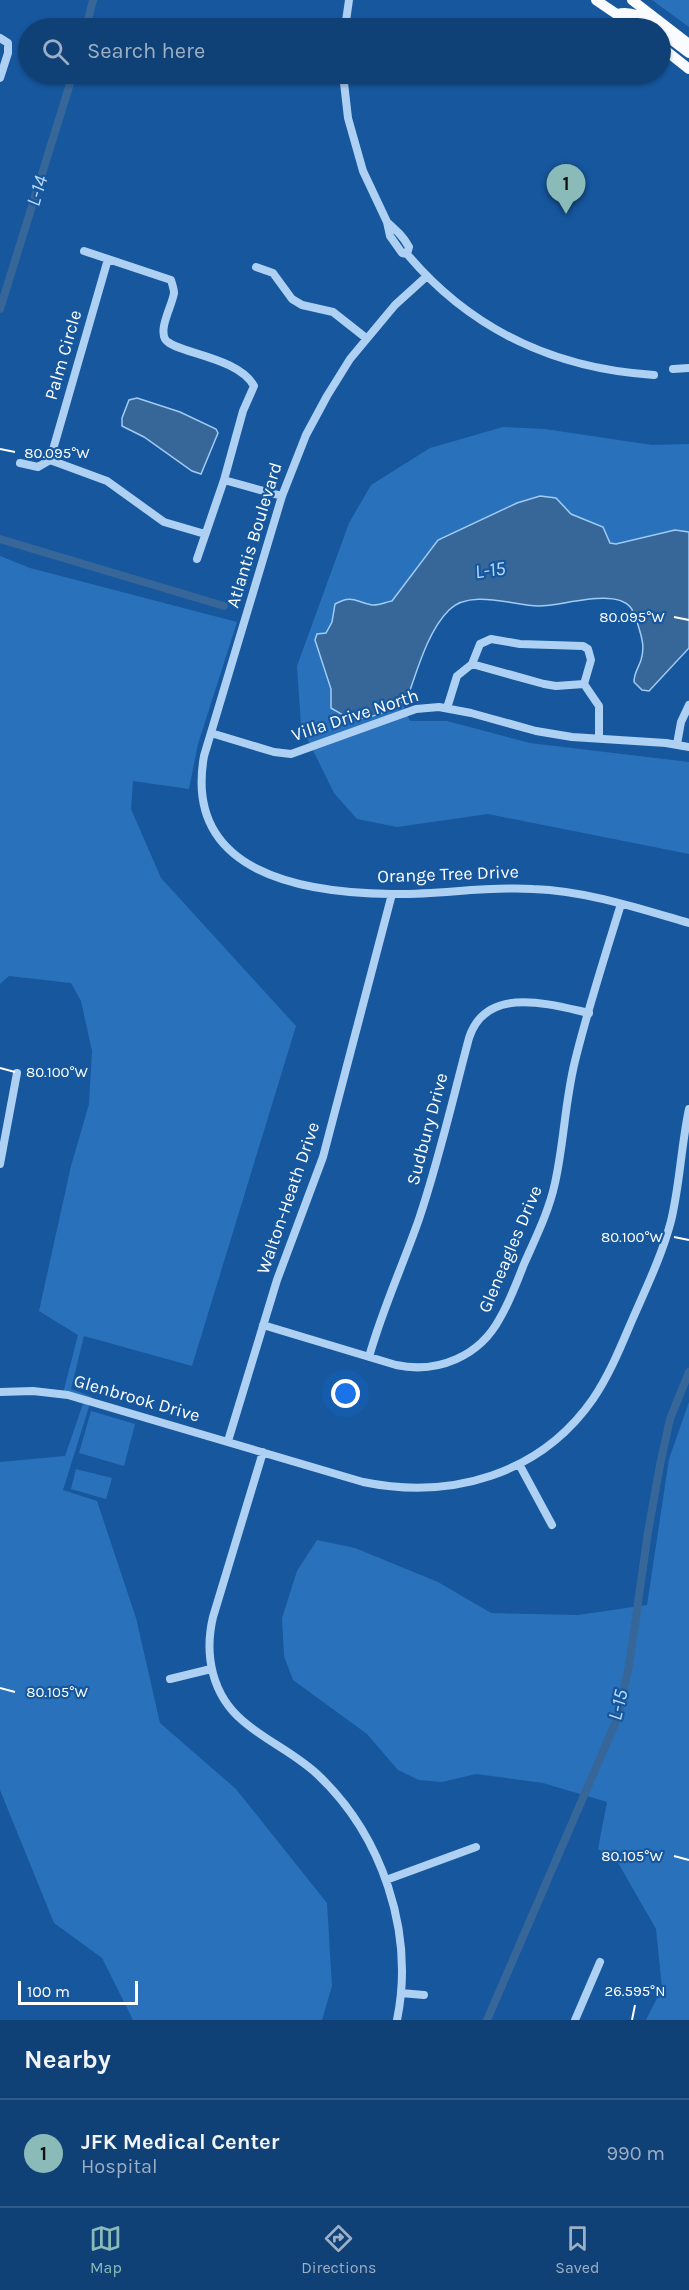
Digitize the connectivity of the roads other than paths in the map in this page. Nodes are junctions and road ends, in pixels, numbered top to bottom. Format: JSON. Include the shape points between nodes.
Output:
{"nodes":[{"id":1,"x":349,"y":0,"type":"edge"},
{"id":2,"x":596,"y":0,"type":"edge"},
{"id":3,"x":632,"y":0,"type":"edge"},
{"id":4,"x":617,"y":14,"type":"junction"},
{"id":5,"x":346,"y":18,"type":"edge"},
{"id":6,"x":623,"y":18,"type":"edge"},
{"id":7,"x":642,"y":18,"type":"edge"},
{"id":8,"x":655,"y":18,"type":"edge"},
{"id":9,"x":671,"y":30,"type":"edge"},
{"id":10,"x":671,"y":39,"type":"edge"},
{"id":11,"x":4,"y":40,"type":"edge"},
{"id":12,"x":689,"y":44,"type":"edge"},
{"id":13,"x":689,"y":53,"type":"edge"},
{"id":14,"x":671,"y":55,"type":"edge"},
{"id":15,"x":689,"y":69,"type":"edge"},
{"id":16,"x":0,"y":78,"type":"edge"},
{"id":17,"x":344,"y":84,"type":"edge"},
{"id":18,"x":84,"y":251,"type":"dead end"},
{"id":19,"x":108,"y":259,"type":"junction"},
{"id":20,"x":256,"y":267,"type":"dead end"},
{"id":21,"x":427,"y":276,"type":"junction"},
{"id":22,"x":366,"y":338,"type":"junction"},
{"id":23,"x":689,"y":368,"type":"edge"},
{"id":24,"x":674,"y":369,"type":"dead end"},
{"id":25,"x":654,"y":375,"type":"dead end"},
{"id":26,"x":50,"y":460,"type":"junction"},
{"id":27,"x":20,"y":463,"type":"dead end"},
{"id":28,"x":224,"y":480,"type":"junction"},
{"id":29,"x":282,"y":496,"type":"junction"},
{"id":30,"x":205,"y":534,"type":"junction"},
{"id":31,"x":197,"y":559,"type":"dead end"},
{"id":32,"x":472,"y":664,"type":"junction"},
{"id":33,"x":584,"y":684,"type":"junction"},
{"id":34,"x":689,"y":705,"type":"edge"},
{"id":35,"x":447,"y":708,"type":"junction"},
{"id":36,"x":211,"y":733,"type":"junction"},
{"id":37,"x":599,"y":738,"type":"junction"},
{"id":38,"x":677,"y":744,"type":"junction"},
{"id":39,"x":689,"y":747,"type":"edge"},
{"id":40,"x":219,"y":838,"type":"joint"},
{"id":41,"x":392,"y":894,"type":"junction"},
{"id":42,"x":621,"y":904,"type":"junction"},
{"id":43,"x":689,"y":923,"type":"edge"},
{"id":44,"x":589,"y":1013,"type":"junction"},
{"id":45,"x":17,"y":1073,"type":"dead end"},
{"id":46,"x":689,"y":1109,"type":"edge"},
{"id":47,"x":0,"y":1164,"type":"edge"},
{"id":48,"x":263,"y":1325,"type":"junction"},
{"id":49,"x":369,"y":1357,"type":"junction"},
{"id":50,"x":0,"y":1392,"type":"edge"},
{"id":51,"x":228,"y":1441,"type":"junction"},
{"id":52,"x":263,"y":1452,"type":"junction"},
{"id":53,"x":519,"y":1464,"type":"junction"},
{"id":54,"x":552,"y":1525,"type":"dead end"},
{"id":55,"x":211,"y":1669,"type":"junction"},
{"id":56,"x":170,"y":1679,"type":"dead end"},
{"id":57,"x":477,"y":1847,"type":"dead end"},
{"id":58,"x":386,"y":1880,"type":"junction"},
{"id":59,"x":600,"y":1962,"type":"dead end"},
{"id":60,"x":401,"y":1993,"type":"junction"},
{"id":61,"x":423,"y":1995,"type":"dead end"},
{"id":62,"x":397,"y":2020,"type":"edge"},
{"id":63,"x":575,"y":2020,"type":"edge"}],
"edges":[{"from":1,"to":5,"type":"street"},
{"from":2,"to":4,"type":"main road"},
{"from":3,"to":8,"type":"main road"},
{"from":4,"to":6,"type":"main road"},
{"from":4,"to":7,"type":"main road","via":[[626,12]]},
{"from":9,"to":12,"type":"main road"},
{"from":10,"to":13,"type":"main road"},
{"from":11,"to":16,"type":"street","via":[[8,53]]},
{"from":14,"to":15,"type":"main road"},
{"from":17,"to":21,"type":"street","via":[[353,142],[367,181],[387,222],[410,247],[407,254]]},
{"from":18,"to":19,"type":"street"},
{"from":19,"to":26,"type":"street","name":"Palm Circle"},
{"from":19,"to":28,"type":"street","via":[[171,280],[174,291],[163,332],[166,340],[212,357],[249,378],[254,386]]},
{"from":20,"to":22,"type":"street","via":[[273,273],[292,299],[333,312]]},
{"from":21,"to":22,"type":"street","name":"Atlantis Boulevard"},
{"from":21,"to":25,"type":"street","via":[[482,320],[524,345],[593,368]]},
{"from":22,"to":29,"type":"street","name":"Atlantis Boulevard","via":[[319,409]]},
{"from":23,"to":24,"type":"street"},
{"from":26,"to":27,"type":"street","via":[[38,467]]},
{"from":26,"to":30,"type":"street","via":[[107,481],[164,522]]},
{"from":28,"to":29,"type":"street"},
{"from":28,"to":30,"type":"street"},
{"from":29,"to":36,"type":"street","name":"Atlantis Boulevard"},
{"from":30,"to":31,"type":"street"},
{"from":32,"to":33,"type":"street","via":[[544,684]]},
{"from":32,"to":33,"type":"street","via":[[480,644],[490,639],[520,644],[577,644],[591,654]]},
{"from":32,"to":35,"type":"street","via":[[457,676]]},
{"from":33,"to":37,"type":"street","via":[[599,706]]},
{"from":34,"to":38,"type":"street"},
{"from":35,"to":36,"type":"street","name":"Villa Drive North","via":[[416,709],[291,754]]},
{"from":35,"to":37,"type":"street","name":"Villa Drive North","via":[[536,730]]},
{"from":36,"to":40,"type":"street","name":"Atlantis Boulevard","via":[[201,783],[204,807]]},
{"from":37,"to":38,"type":"street","name":"Villa Drive North"},
{"from":38,"to":39,"type":"street","name":"Villa Drive North"},
{"from":40,"to":41,"type":"street","name":"Orange Tree Drive","via":[[248,866],[273,877],[331,890]]},
{"from":41,"to":42,"type":"street","name":"Orange Tree Drive","via":[[508,887],[565,892]]},
{"from":41,"to":48,"type":"street","name":"Walton-Heath Drive","via":[[323,1157]]},
{"from":42,"to":43,"type":"street","name":"Orange Tree Drive"},
{"from":42,"to":44,"type":"street","name":"Gleneagles Drive"},
{"from":44,"to":49,"type":"street","name":"Gleneagles Drive","via":[[569,1091],[548,1207],[494,1329],[470,1352],[436,1366],[402,1366]]},
{"from":44,"to":49,"type":"street","name":"Sudbury Drive","via":[[511,1002],[489,1010],[476,1022],[422,1209]]},
{"from":45,"to":47,"type":"street"},
{"from":46,"to":53,"type":"street","name":"Glenbrook Drive","via":[[677,1195],[665,1239],[612,1367],[573,1423]]},
{"from":48,"to":49,"type":"street","name":"Gleneagles Drive"},
{"from":48,"to":51,"type":"street","name":"Walton-Heath Drive"},
{"from":50,"to":51,"type":"street","name":"Glenbrook Drive","via":[[68,1395]]},
{"from":51,"to":52,"type":"street","name":"Glenbrook Drive"},
{"from":52,"to":53,"type":"street","name":"Glenbrook Drive","via":[[363,1482],[401,1488],[460,1485]]},
{"from":52,"to":55,"type":"street","via":[[213,1617]]},
{"from":53,"to":54,"type":"street"},
{"from":55,"to":56,"type":"street"},
{"from":55,"to":58,"type":"street","via":[[232,1710],[301,1760],[344,1804],[369,1841]]},
{"from":57,"to":58,"type":"street"},
{"from":58,"to":60,"type":"street","via":[[402,1955]]},
{"from":59,"to":63,"type":"street"},
{"from":60,"to":61,"type":"street"},
{"from":60,"to":62,"type":"street"}]}
